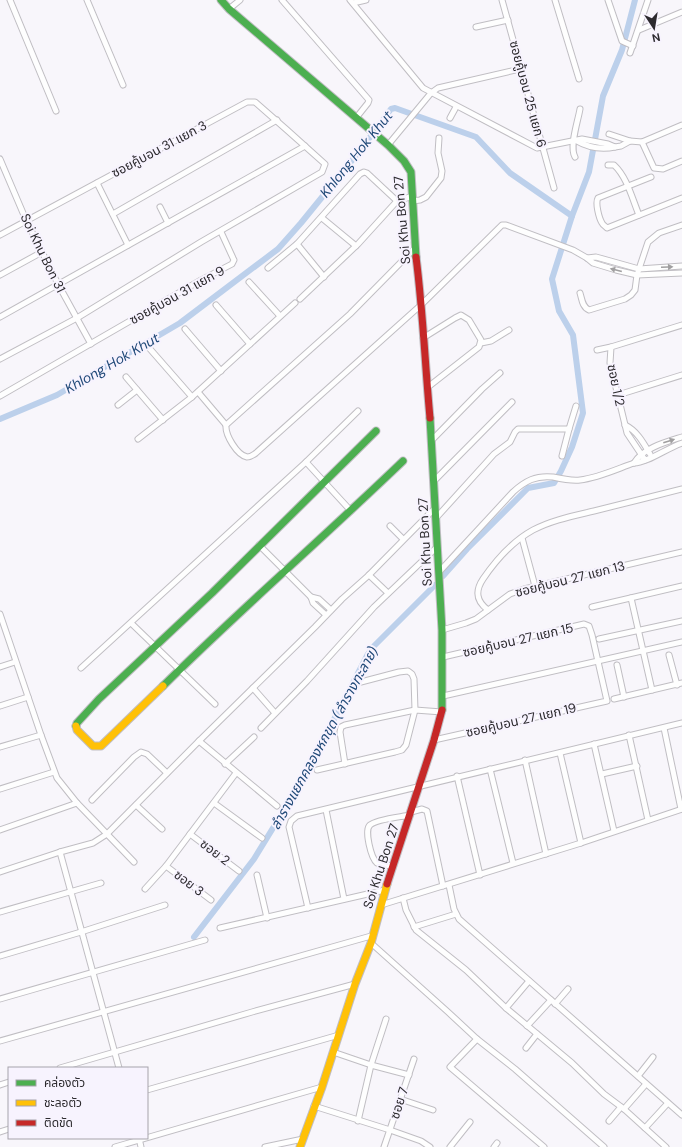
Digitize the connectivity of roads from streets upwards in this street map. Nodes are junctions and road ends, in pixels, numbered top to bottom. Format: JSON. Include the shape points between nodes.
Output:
{"nodes":[{"id":1,"x":10,"y":0,"type":"edge"},
{"id":2,"x":87,"y":0,"type":"edge"},
{"id":3,"x":221,"y":0,"type":"edge"},
{"id":4,"x":240,"y":0,"type":"edge"},
{"id":5,"x":282,"y":0,"type":"edge"},
{"id":6,"x":366,"y":0,"type":"edge"},
{"id":7,"x":502,"y":0,"type":"edge"},
{"id":8,"x":556,"y":0,"type":"edge"},
{"id":9,"x":608,"y":0,"type":"edge"},
{"id":10,"x":648,"y":0,"type":"edge"},
{"id":11,"x":351,"y":2,"type":"edge"},
{"id":12,"x":229,"y":9,"type":"junction"},
{"id":13,"x":682,"y":12,"type":"edge"},
{"id":14,"x":508,"y":20,"type":"junction"},
{"id":15,"x":476,"y":28,"type":"dead end"},
{"id":16,"x":639,"y":30,"type":"junction"},
{"id":17,"x":631,"y":45,"type":"junction"},
{"id":18,"x":630,"y":53,"type":"dead end"},
{"id":19,"x":520,"y":69,"type":"junction"},
{"id":20,"x":579,"y":79,"type":"dead end"},
{"id":21,"x":123,"y":85,"type":"dead end"},
{"id":22,"x":431,"y":92,"type":"junction"},
{"id":23,"x":456,"y":107,"type":"junction"},
{"id":24,"x":580,"y":110,"type":"dead end"},
{"id":25,"x":56,"y":111,"type":"dead end"},
{"id":26,"x":356,"y":118,"type":"junction"},
{"id":27,"x":450,"y":118,"type":"dead end"},
{"id":28,"x":277,"y":120,"type":"junction"},
{"id":29,"x":682,"y":125,"type":"edge"},
{"id":30,"x":609,"y":134,"type":"dead end"},
{"id":31,"x":439,"y":138,"type":"dead end"},
{"id":32,"x":574,"y":141,"type":"junction"},
{"id":33,"x":630,"y":141,"type":"junction"},
{"id":34,"x":642,"y":142,"type":"junction"},
{"id":35,"x":388,"y":145,"type":"junction"},
{"id":36,"x":305,"y":146,"type":"junction"},
{"id":37,"x":542,"y":147,"type":"junction"},
{"id":38,"x":575,"y":157,"type":"dead end"},
{"id":39,"x":682,"y":161,"type":"edge"},
{"id":40,"x":1,"y":163,"type":"edge"},
{"id":41,"x":608,"y":165,"type":"dead end"},
{"id":42,"x":651,"y":177,"type":"dead end"},
{"id":43,"x":97,"y":183,"type":"junction"},
{"id":44,"x":628,"y":186,"type":"junction"},
{"id":45,"x":554,"y":188,"type":"dead end"},
{"id":46,"x":413,"y":198,"type":"junction"},
{"id":47,"x":682,"y":198,"type":"edge"},
{"id":48,"x":397,"y":201,"type":"junction"},
{"id":49,"x":160,"y":207,"type":"dead end"},
{"id":50,"x":113,"y":214,"type":"junction"},
{"id":51,"x":639,"y":215,"type":"junction"},
{"id":52,"x":322,"y":218,"type":"junction"},
{"id":53,"x":26,"y":220,"type":"junction"},
{"id":54,"x":168,"y":222,"type":"junction"},
{"id":55,"x":682,"y":225,"type":"edge"},
{"id":56,"x":221,"y":232,"type":"junction"},
{"id":57,"x":0,"y":235,"type":"edge"},
{"id":58,"x":297,"y":244,"type":"junction"},
{"id":59,"x":128,"y":245,"type":"junction"},
{"id":60,"x":356,"y":246,"type":"junction"},
{"id":61,"x":415,"y":248,"type":"junction"},
{"id":62,"x":42,"y":252,"type":"junction"},
{"id":63,"x":587,"y":258,"type":"junction"},
{"id":64,"x":682,"y":266,"type":"edge"},
{"id":65,"x":268,"y":268,"type":"dead end"},
{"id":66,"x":639,"y":269,"type":"junction"},
{"id":67,"x":682,"y":273,"type":"edge"},
{"id":68,"x":0,"y":275,"type":"edge"},
{"id":69,"x":637,"y":275,"type":"junction"},
{"id":70,"x":324,"y":277,"type":"junction"},
{"id":71,"x":249,"y":282,"type":"dead end"},
{"id":72,"x":58,"y":284,"type":"junction"},
{"id":73,"x":580,"y":292,"type":"dead end"},
{"id":74,"x":300,"y":299,"type":"dead end"},
{"id":75,"x":295,"y":303,"type":"dead end"},
{"id":76,"x":422,"y":304,"type":"junction"},
{"id":77,"x":216,"y":305,"type":"dead end"},
{"id":78,"x":280,"y":316,"type":"junction"},
{"id":79,"x":0,"y":317,"type":"edge"},
{"id":80,"x":77,"y":318,"type":"junction"},
{"id":81,"x":682,"y":325,"type":"edge"},
{"id":82,"x":185,"y":329,"type":"dead end"},
{"id":83,"x":509,"y":330,"type":"dead end"},
{"id":84,"x":423,"y":338,"type":"junction"},
{"id":85,"x":91,"y":344,"type":"junction"},
{"id":86,"x":250,"y":344,"type":"junction"},
{"id":87,"x":481,"y":344,"type":"junction"},
{"id":88,"x":611,"y":347,"type":"junction"},
{"id":89,"x":150,"y":350,"type":"dead end"},
{"id":90,"x":597,"y":350,"type":"dead end"},
{"id":91,"x":0,"y":359,"type":"edge"},
{"id":92,"x":221,"y":371,"type":"junction"},
{"id":93,"x":500,"y":373,"type":"dead end"},
{"id":94,"x":682,"y":375,"type":"edge"},
{"id":95,"x":126,"y":377,"type":"dead end"},
{"id":96,"x":428,"y":387,"type":"junction"},
{"id":97,"x":137,"y":390,"type":"junction"},
{"id":98,"x":198,"y":392,"type":"junction"},
{"id":99,"x":618,"y":395,"type":"junction"},
{"id":100,"x":0,"y":396,"type":"edge"},
{"id":101,"x":192,"y":397,"type":"junction"},
{"id":102,"x":512,"y":402,"type":"dead end"},
{"id":103,"x":118,"y":405,"type":"dead end"},
{"id":104,"x":576,"y":406,"type":"dead end"},
{"id":105,"x":358,"y":411,"type":"dead end"},
{"id":106,"x":163,"y":420,"type":"junction"},
{"id":107,"x":226,"y":425,"type":"junction"},
{"id":108,"x":625,"y":425,"type":"junction"},
{"id":109,"x":569,"y":429,"type":"junction"},
{"id":110,"x":376,"y":431,"type":"dead end"},
{"id":111,"x":682,"y":437,"type":"edge"},
{"id":112,"x":138,"y":439,"type":"dead end"},
{"id":113,"x":432,"y":440,"type":"junction"},
{"id":114,"x":682,"y":443,"type":"edge"},
{"id":115,"x":648,"y":451,"type":"junction"},
{"id":116,"x":641,"y":455,"type":"junction"},
{"id":117,"x":562,"y":456,"type":"dead end"},
{"id":118,"x":652,"y":457,"type":"junction"},
{"id":119,"x":645,"y":460,"type":"junction"},
{"id":120,"x":403,"y":461,"type":"dead end"},
{"id":121,"x":306,"y":462,"type":"junction"},
{"id":122,"x":631,"y":464,"type":"junction"},
{"id":123,"x":324,"y":482,"type":"junction"},
{"id":124,"x":434,"y":482,"type":"junction"},
{"id":125,"x":682,"y":489,"type":"edge"},
{"id":126,"x":435,"y":508,"type":"junction"},
{"id":127,"x":352,"y":511,"type":"junction"},
{"id":128,"x":436,"y":518,"type":"junction"},
{"id":129,"x":390,"y":526,"type":"dead end"},
{"id":130,"x":522,"y":538,"type":"junction"},
{"id":131,"x":403,"y":539,"type":"junction"},
{"id":132,"x":259,"y":545,"type":"junction"},
{"id":133,"x":437,"y":547,"type":"junction"},
{"id":134,"x":682,"y":552,"type":"edge"},
{"id":135,"x":286,"y":571,"type":"junction"},
{"id":136,"x":439,"y":572,"type":"junction"},
{"id":137,"x":369,"y":574,"type":"junction"},
{"id":138,"x":535,"y":586,"type":"junction"},
{"id":139,"x":682,"y":586,"type":"edge"},
{"id":140,"x":388,"y":593,"type":"junction"},
{"id":141,"x":311,"y":597,"type":"junction"},
{"id":142,"x":631,"y":598,"type":"junction"},
{"id":143,"x":592,"y":607,"type":"dead end"},
{"id":144,"x":332,"y":610,"type":"junction"},
{"id":145,"x":488,"y":610,"type":"junction"},
{"id":146,"x":0,"y":614,"type":"edge"},
{"id":147,"x":326,"y":615,"type":"junction"},
{"id":148,"x":682,"y":620,"type":"edge"},
{"id":149,"x":131,"y":623,"type":"junction"},
{"id":150,"x":2,"y":627,"type":"edge"},
{"id":151,"x":442,"y":630,"type":"junction"},
{"id":152,"x":638,"y":630,"type":"junction"},
{"id":153,"x":599,"y":639,"type":"dead end"},
{"id":154,"x":682,"y":642,"type":"edge"},
{"id":155,"x":156,"y":646,"type":"junction"},
{"id":156,"x":643,"y":651,"type":"junction"},
{"id":157,"x":669,"y":655,"type":"dead end"},
{"id":158,"x":443,"y":657,"type":"junction"},
{"id":159,"x":15,"y":662,"type":"junction"},
{"id":160,"x":598,"y":662,"type":"junction"},
{"id":161,"x":617,"y":665,"type":"dead end"},
{"id":162,"x":0,"y":666,"type":"edge"},
{"id":163,"x":81,"y":668,"type":"dead end"},
{"id":164,"x":179,"y":669,"type":"junction"},
{"id":165,"x":361,"y":682,"type":"dead end"},
{"id":166,"x":679,"y":684,"type":"edge"},
{"id":167,"x":253,"y":688,"type":"junction"},
{"id":168,"x":652,"y":690,"type":"junction"},
{"id":169,"x":443,"y":696,"type":"junction"},
{"id":170,"x":28,"y":697,"type":"junction"},
{"id":171,"x":624,"y":697,"type":"junction"},
{"id":172,"x":614,"y":699,"type":"dead end"},
{"id":173,"x":607,"y":701,"type":"joint"},
{"id":174,"x":215,"y":704,"type":"dead end"},
{"id":175,"x":0,"y":706,"type":"edge"},
{"id":176,"x":415,"y":710,"type":"junction"},
{"id":177,"x":442,"y":712,"type":"junction"},
{"id":178,"x":275,"y":713,"type":"junction"},
{"id":179,"x":682,"y":723,"type":"edge"},
{"id":180,"x":261,"y":728,"type":"dead end"},
{"id":181,"x":664,"y":728,"type":"junction"},
{"id":182,"x":41,"y":734,"type":"junction"},
{"id":183,"x":629,"y":735,"type":"junction"},
{"id":184,"x":254,"y":737,"type":"dead end"},
{"id":185,"x":434,"y":740,"type":"junction"},
{"id":186,"x":199,"y":741,"type":"junction"},
{"id":187,"x":594,"y":744,"type":"junction"},
{"id":188,"x":0,"y":747,"type":"edge"},
{"id":189,"x":560,"y":753,"type":"junction"},
{"id":190,"x":525,"y":760,"type":"junction"},
{"id":191,"x":225,"y":764,"type":"junction"},
{"id":192,"x":345,"y":764,"type":"junction"},
{"id":193,"x":636,"y":766,"type":"junction"},
{"id":194,"x":490,"y":768,"type":"junction"},
{"id":195,"x":317,"y":770,"type":"dead end"},
{"id":196,"x":54,"y":772,"type":"junction"},
{"id":197,"x":236,"y":772,"type":"junction"},
{"id":198,"x":167,"y":773,"type":"junction"},
{"id":199,"x":602,"y":774,"type":"junction"},
{"id":200,"x":457,"y":776,"type":"junction"},
{"id":201,"x":419,"y":787,"type":"junction"},
{"id":202,"x":0,"y":789,"type":"edge"},
{"id":203,"x":92,"y":800,"type":"dead end"},
{"id":204,"x":77,"y":803,"type":"junction"},
{"id":205,"x":214,"y":803,"type":"junction"},
{"id":206,"x":136,"y":805,"type":"junction"},
{"id":207,"x":277,"y":806,"type":"dead end"},
{"id":208,"x":682,"y":809,"type":"edge"},
{"id":209,"x":326,"y":810,"type":"junction"},
{"id":210,"x":410,"y":813,"type":"junction"},
{"id":211,"x":648,"y":820,"type":"junction"},
{"id":212,"x":162,"y":829,"type":"dead end"},
{"id":213,"x":0,"y":830,"type":"edge"},
{"id":214,"x":614,"y":831,"type":"junction"},
{"id":215,"x":107,"y":834,"type":"junction"},
{"id":216,"x":190,"y":834,"type":"junction"},
{"id":217,"x":262,"y":838,"type":"dead end"},
{"id":218,"x":581,"y":843,"type":"junction"},
{"id":219,"x":60,"y":852,"type":"junction"},
{"id":220,"x":546,"y":854,"type":"junction"},
{"id":221,"x":134,"y":862,"type":"dead end"},
{"id":222,"x":513,"y":863,"type":"junction"},
{"id":223,"x":166,"y":866,"type":"junction"},
{"id":224,"x":392,"y":866,"type":"junction"},
{"id":225,"x":239,"y":871,"type":"dead end"},
{"id":226,"x":0,"y":872,"type":"edge"},
{"id":227,"x":480,"y":875,"type":"junction"},
{"id":228,"x":257,"y":876,"type":"dead end"},
{"id":229,"x":101,"y":883,"type":"dead end"},
{"id":230,"x":446,"y":886,"type":"junction"},
{"id":231,"x":145,"y":889,"type":"dead end"},
{"id":232,"x":385,"y":890,"type":"junction"},
{"id":233,"x":71,"y":892,"type":"junction"},
{"id":234,"x":403,"y":898,"type":"junction"},
{"id":235,"x":344,"y":899,"type":"junction"},
{"id":236,"x":211,"y":900,"type":"dead end"},
{"id":237,"x":165,"y":905,"type":"dead end"},
{"id":238,"x":381,"y":905,"type":"junction"},
{"id":239,"x":308,"y":908,"type":"junction"},
{"id":240,"x":0,"y":912,"type":"edge"},
{"id":241,"x":456,"y":914,"type":"junction"},
{"id":242,"x":267,"y":918,"type":"junction"},
{"id":243,"x":414,"y":927,"type":"junction"},
{"id":244,"x":220,"y":928,"type":"dead end"},
{"id":245,"x":81,"y":932,"type":"junction"},
{"id":246,"x":205,"y":940,"type":"dead end"},
{"id":247,"x":371,"y":940,"type":"junction"},
{"id":248,"x":0,"y":956,"type":"edge"},
{"id":249,"x":92,"y":972,"type":"junction"},
{"id":250,"x":529,"y":981,"type":"junction"},
{"id":251,"x":355,"y":984,"type":"junction"},
{"id":252,"x":568,"y":989,"type":"dead end"},
{"id":253,"x":0,"y":999,"type":"edge"},
{"id":254,"x":553,"y":1002,"type":"junction"},
{"id":255,"x":506,"y":1008,"type":"junction"},
{"id":256,"x":104,"y":1012,"type":"junction"},
{"id":257,"x":386,"y":1019,"type":"dead end"},
{"id":258,"x":527,"y":1026,"type":"junction"},
{"id":259,"x":537,"y":1034,"type":"junction"},
{"id":260,"x":338,"y":1035,"type":"junction"},
{"id":261,"x":477,"y":1039,"type":"junction"},
{"id":262,"x":0,"y":1041,"type":"edge"},
{"id":263,"x":526,"y":1048,"type":"dead end"},
{"id":264,"x":334,"y":1052,"type":"junction"},
{"id":265,"x":115,"y":1053,"type":"junction"},
{"id":266,"x":653,"y":1057,"type":"dead end"},
{"id":267,"x":414,"y":1059,"type":"dead end"},
{"id":268,"x":372,"y":1065,"type":"junction"},
{"id":269,"x":64,"y":1067,"type":"edge"},
{"id":270,"x":119,"y":1067,"type":"edge"},
{"id":271,"x":409,"y":1075,"type":"junction"},
{"id":272,"x":638,"y":1076,"type":"junction"},
{"id":273,"x":646,"y":1084,"type":"junction"},
{"id":274,"x":322,"y":1087,"type":"junction"},
{"id":275,"x":148,"y":1090,"type":"edge"},
{"id":276,"x":400,"y":1099,"type":"junction"},
{"id":277,"x":668,"y":1103,"type":"junction"},
{"id":278,"x":314,"y":1106,"type":"junction"},
{"id":279,"x":623,"y":1108,"type":"junction"},
{"id":280,"x":434,"y":1110,"type":"dead end"},
{"id":281,"x":682,"y":1115,"type":"edge"},
{"id":282,"x":358,"y":1120,"type":"junction"},
{"id":283,"x":609,"y":1121,"type":"dead end"},
{"id":284,"x":470,"y":1122,"type":"dead end"},
{"id":285,"x":645,"y":1128,"type":"junction"},
{"id":286,"x":390,"y":1130,"type":"junction"},
{"id":287,"x":148,"y":1136,"type":"edge"},
{"id":288,"x":139,"y":1139,"type":"edge"},
{"id":289,"x":303,"y":1139,"type":"junction"},
{"id":290,"x":115,"y":1147,"type":"edge"},
{"id":291,"x":141,"y":1147,"type":"edge"},
{"id":292,"x":265,"y":1147,"type":"edge"},
{"id":293,"x":300,"y":1147,"type":"edge"},
{"id":294,"x":384,"y":1147,"type":"edge"},
{"id":295,"x":430,"y":1147,"type":"edge"},
{"id":296,"x":450,"y":1147,"type":"edge"},
{"id":297,"x":544,"y":1147,"type":"edge"},
{"id":298,"x":604,"y":1147,"type":"edge"},
{"id":299,"x":666,"y":1147,"type":"edge"}],
"edges":[{"from":1,"to":25,"type":"street"},
{"from":2,"to":21,"type":"street"},
{"from":3,"to":12,"type":"street","name":"Soi Khu Bon 27"},
{"from":4,"to":12,"type":"street"},
{"from":5,"to":26,"type":"street","via":[[369,100]]},
{"from":6,"to":11,"type":"street"},
{"from":7,"to":14,"type":"street","name":"ซอยคู้บอน 25 แยก 6"},
{"from":8,"to":20,"type":"street"},
{"from":9,"to":17,"type":"street","via":[[622,41]]},
{"from":10,"to":16,"type":"street"},
{"from":11,"to":22,"type":"street","via":[[417,83]]},
{"from":12,"to":26,"type":"street","name":"Soi Khu Bon 27"},
{"from":13,"to":16,"type":"street"},
{"from":14,"to":15,"type":"street"},
{"from":14,"to":19,"type":"street","name":"ซอยคู้บอน 25 แยก 6"},
{"from":16,"to":17,"type":"street"},
{"from":17,"to":18,"type":"street"},
{"from":19,"to":22,"type":"street","via":[[438,88]]},
{"from":19,"to":37,"type":"street","name":"ซอยคู้บอน 25 แยก 6"},
{"from":22,"to":23,"type":"street"},
{"from":22,"to":35,"type":"street"},
{"from":23,"to":27,"type":"street"},
{"from":23,"to":37,"type":"street","via":[[537,148]]},
{"from":24,"to":32,"type":"street"},
{"from":26,"to":35,"type":"street","name":"Soi Khu Bon 27"},
{"from":28,"to":36,"type":"street","name":"ซอยคู้บอน 31 แยก 3"},
{"from":28,"to":43,"type":"street","name":"ซอยคู้บอน 31 แยก 3","via":[[255,102],[247,102]]},
{"from":28,"to":50,"type":"street"},
{"from":29,"to":34,"type":"street"},
{"from":30,"to":33,"type":"street"},
{"from":31,"to":46,"type":"street","via":[[438,154],[442,174],[426,197],[420,200]]},
{"from":32,"to":33,"type":"street","via":[[615,147]]},
{"from":32,"to":37,"type":"street"},
{"from":32,"to":38,"type":"street"},
{"from":33,"to":34,"type":"street"},
{"from":34,"to":39,"type":"street","via":[[654,168],[663,169]]},
{"from":35,"to":46,"type":"street","name":"Soi Khu Bon 27","via":[[409,167]]},
{"from":36,"to":54,"type":"street"},
{"from":36,"to":56,"type":"street","name":"ซอยคู้บอน 31 แยก 3","via":[[325,164],[322,172]]},
{"from":37,"to":45,"type":"street","name":"ซอยคู้บอน 25 แยก 6"},
{"from":40,"to":53,"type":"street","name":"Soi Khu Bon 31"},
{"from":41,"to":44,"type":"street","via":[[614,165],[619,170]]},
{"from":42,"to":44,"type":"street"},
{"from":43,"to":50,"type":"street"},
{"from":43,"to":53,"type":"street","name":"ซอยคู้บอน 31 แยก 3"},
{"from":44,"to":51,"type":"street"},
{"from":44,"to":51,"type":"street","via":[[598,198],[596,205],[602,223],[607,228]]},
{"from":46,"to":48,"type":"street"},
{"from":46,"to":61,"type":"street","name":"Soi Khu Bon 27"},
{"from":47,"to":51,"type":"street"},
{"from":48,"to":52,"type":"street","via":[[364,172]]},
{"from":48,"to":60,"type":"street"},
{"from":49,"to":54,"type":"street"},
{"from":50,"to":59,"type":"street"},
{"from":52,"to":58,"type":"street"},
{"from":52,"to":60,"type":"street"},
{"from":53,"to":57,"type":"street","name":"ซอยคู้บอน 31 แยก 3"},
{"from":53,"to":62,"type":"street","name":"Soi Khu Bon 31"},
{"from":54,"to":59,"type":"street"},
{"from":55,"to":66,"type":"street","via":[[659,233],[648,242]]},
{"from":56,"to":80,"type":"street"},
{"from":56,"to":85,"type":"street","name":"ซอยคู้บอน 31 แยก 9","via":[[234,260],[232,264]]},
{"from":58,"to":65,"type":"street"},
{"from":58,"to":70,"type":"street"},
{"from":59,"to":72,"type":"street"},
{"from":60,"to":70,"type":"street"},
{"from":61,"to":76,"type":"street","name":"Soi Khu Bon 27"},
{"from":61,"to":107,"type":"street","via":[[350,314]]},
{"from":62,"to":68,"type":"street"},
{"from":62,"to":72,"type":"street","name":"Soi Khu Bon 31"},
{"from":63,"to":66,"type":"street"},
{"from":69,"to":63,"type":"street","one_way":true,"via":[[593,263]]},
{"from":63,"to":76,"type":"street","via":[[561,245],[502,225]]},
{"from":66,"to":64,"type":"street","one_way":true},
{"from":66,"to":69,"type":"street"},
{"from":67,"to":69,"type":"street"},
{"from":69,"to":73,"type":"street","via":[[632,295],[589,310],[584,305]]},
{"from":70,"to":74,"type":"street"},
{"from":71,"to":78,"type":"street"},
{"from":72,"to":79,"type":"street"},
{"from":72,"to":80,"type":"street","name":"Soi Khu Bon 31"},
{"from":75,"to":78,"type":"street"},
{"from":76,"to":84,"type":"street","name":"Soi Khu Bon 27"},
{"from":76,"to":107,"type":"street","via":[[251,456],[245,457],[232,444]]},
{"from":77,"to":86,"type":"street"},
{"from":78,"to":86,"type":"street"},
{"from":80,"to":85,"type":"street","name":"Soi Khu Bon 31"},
{"from":80,"to":91,"type":"street"},
{"from":81,"to":88,"type":"street","name":"ซอย 1/2"},
{"from":82,"to":92,"type":"street"},
{"from":83,"to":87,"type":"street"},
{"from":84,"to":87,"type":"street","via":[[461,315],[469,320],[480,337]]},
{"from":84,"to":96,"type":"street","name":"Soi Khu Bon 27"},
{"from":85,"to":100,"type":"street"},
{"from":86,"to":92,"type":"street"},
{"from":87,"to":96,"type":"street"},
{"from":88,"to":90,"type":"street"},
{"from":88,"to":99,"type":"street","name":"ซอย 1/2","via":[[610,363]]},
{"from":89,"to":101,"type":"street"},
{"from":92,"to":98,"type":"street"},
{"from":93,"to":113,"type":"street"},
{"from":94,"to":99,"type":"street"},
{"from":95,"to":97,"type":"street"},
{"from":96,"to":113,"type":"street","name":"Soi Khu Bon 27"},
{"from":97,"to":103,"type":"street"},
{"from":97,"to":106,"type":"street"},
{"from":98,"to":101,"type":"street"},
{"from":98,"to":107,"type":"street"},
{"from":99,"to":108,"type":"street","name":"ซอย 1/2"},
{"from":101,"to":106,"type":"street"},
{"from":102,"to":124,"type":"street"},
{"from":104,"to":109,"type":"street"},
{"from":105,"to":121,"type":"street"},
{"from":106,"to":112,"type":"street"},
{"from":108,"to":115,"type":"street","via":[[638,435]]},
{"from":108,"to":116,"type":"street","name":"ซอย 1/2"},
{"from":109,"to":117,"type":"street"},
{"from":109,"to":128,"type":"street","via":[[515,432],[510,442],[494,454]]},
{"from":110,"to":123,"type":"street"},
{"from":115,"to":111,"type":"street","one_way":true,"via":[[662,443]]},
{"from":113,"to":124,"type":"street","name":"Soi Khu Bon 27"},
{"from":114,"to":118,"type":"street"},
{"from":115,"to":116,"type":"street"},
{"from":115,"to":118,"type":"street"},
{"from":116,"to":119,"type":"street","name":"ซอย 1/2"},
{"from":116,"to":122,"type":"street"},
{"from":118,"to":119,"type":"street"},
{"from":119,"to":122,"type":"street"},
{"from":120,"to":127,"type":"street"},
{"from":121,"to":123,"type":"street"},
{"from":121,"to":149,"type":"street"},
{"from":122,"to":136,"type":"street","via":[[580,480],[550,477],[526,481]]},
{"from":123,"to":127,"type":"street"},
{"from":123,"to":132,"type":"street"},
{"from":124,"to":126,"type":"street","name":"Soi Khu Bon 27"},
{"from":125,"to":130,"type":"street","via":[[558,520]]},
{"from":126,"to":128,"type":"street","name":"Soi Khu Bon 27"},
{"from":126,"to":131,"type":"street"},
{"from":127,"to":135,"type":"street"},
{"from":128,"to":133,"type":"street","name":"Soi Khu Bon 27"},
{"from":129,"to":131,"type":"street"},
{"from":130,"to":138,"type":"street"},
{"from":130,"to":145,"type":"street","via":[[490,569],[481,583],[479,601]]},
{"from":131,"to":137,"type":"street"},
{"from":132,"to":135,"type":"street"},
{"from":132,"to":155,"type":"street"},
{"from":133,"to":136,"type":"street","name":"Soi Khu Bon 27"},
{"from":133,"to":140,"type":"street"},
{"from":134,"to":138,"type":"street","name":"ซอยคู้บอน 27 แยก 13"},
{"from":135,"to":141,"type":"street"},
{"from":135,"to":164,"type":"street"},
{"from":136,"to":151,"type":"street","name":"Soi Khu Bon 27"},
{"from":137,"to":140,"type":"street"},
{"from":137,"to":144,"type":"street"},
{"from":138,"to":145,"type":"street","name":"ซอยคู้บอน 27 แยก 13","via":[[510,594]]},
{"from":139,"to":142,"type":"street"},
{"from":140,"to":178,"type":"street"},
{"from":141,"to":144,"type":"street","via":[[319,599]]},
{"from":141,"to":147,"type":"street","via":[[313,603]]},
{"from":142,"to":143,"type":"street"},
{"from":142,"to":152,"type":"street"},
{"from":144,"to":147,"type":"street"},
{"from":145,"to":151,"type":"street","name":"ซอยคู้บอน 27 แยก 13","via":[[476,619]]},
{"from":146,"to":150,"type":"street"},
{"from":147,"to":167,"type":"street"},
{"from":148,"to":152,"type":"street"},
{"from":149,"to":155,"type":"street"},
{"from":149,"to":163,"type":"street"},
{"from":150,"to":159,"type":"street"},
{"from":151,"to":158,"type":"street","name":"Soi Khu Bon 27"},
{"from":152,"to":153,"type":"street"},
{"from":152,"to":156,"type":"street"},
{"from":154,"to":156,"type":"street"},
{"from":155,"to":164,"type":"street"},
{"from":155,"to":164,"type":"street","via":[[99,699],[76,725],[77,730],[93,746],[101,746]]},
{"from":156,"to":160,"type":"street"},
{"from":156,"to":168,"type":"street"},
{"from":157,"to":166,"type":"street"},
{"from":158,"to":160,"type":"street","name":"ซอยคู้บอน 27 แยก 15","via":[[584,624],[591,629]]},
{"from":158,"to":169,"type":"street","name":"Soi Khu Bon 27"},
{"from":159,"to":162,"type":"street"},
{"from":159,"to":170,"type":"street"},
{"from":160,"to":169,"type":"street"},
{"from":160,"to":173,"type":"street","name":"ซอยคู้บอน 27 แยก 15"},
{"from":161,"to":171,"type":"street"},
{"from":164,"to":174,"type":"street"},
{"from":165,"to":176,"type":"street","via":[[399,672],[412,674]]},
{"from":166,"to":168,"type":"street"},
{"from":167,"to":178,"type":"street"},
{"from":167,"to":186,"type":"street"},
{"from":168,"to":171,"type":"street"},
{"from":169,"to":177,"type":"street","name":"Soi Khu Bon 27"},
{"from":170,"to":175,"type":"street"},
{"from":170,"to":182,"type":"street"},
{"from":171,"to":172,"type":"street"},
{"from":173,"to":185,"type":"street","name":"ซอยคู้บอน 27 แยก 19"},
{"from":176,"to":177,"type":"street"},
{"from":176,"to":192,"type":"street","via":[[406,745],[402,750]]},
{"from":176,"to":192,"type":"street","via":[[352,722],[341,727]]},
{"from":177,"to":185,"type":"street","name":"Soi Khu Bon 27"},
{"from":178,"to":180,"type":"street"},
{"from":179,"to":181,"type":"street"},
{"from":181,"to":183,"type":"street"},
{"from":181,"to":208,"type":"street"},
{"from":182,"to":188,"type":"street"},
{"from":182,"to":196,"type":"street"},
{"from":183,"to":187,"type":"street"},
{"from":183,"to":193,"type":"street"},
{"from":184,"to":191,"type":"street"},
{"from":185,"to":201,"type":"street","name":"Soi Khu Bon 27"},
{"from":186,"to":191,"type":"street"},
{"from":186,"to":198,"type":"street"},
{"from":187,"to":189,"type":"street"},
{"from":187,"to":199,"type":"street"},
{"from":189,"to":190,"type":"street"},
{"from":189,"to":218,"type":"street"},
{"from":190,"to":194,"type":"street"},
{"from":190,"to":220,"type":"street"},
{"from":191,"to":197,"type":"street"},
{"from":192,"to":195,"type":"street"},
{"from":193,"to":199,"type":"street"},
{"from":193,"to":211,"type":"street"},
{"from":194,"to":200,"type":"street"},
{"from":194,"to":222,"type":"street"},
{"from":196,"to":202,"type":"street"},
{"from":196,"to":204,"type":"street"},
{"from":197,"to":205,"type":"street"},
{"from":197,"to":207,"type":"street"},
{"from":198,"to":203,"type":"street","via":[[141,752]]},
{"from":198,"to":206,"type":"street"},
{"from":199,"to":214,"type":"street"},
{"from":200,"to":201,"type":"street"},
{"from":200,"to":227,"type":"street"},
{"from":201,"to":209,"type":"street"},
{"from":201,"to":210,"type":"street","name":"Soi Khu Bon 27"},
{"from":204,"to":213,"type":"street"},
{"from":204,"to":215,"type":"street"},
{"from":205,"to":216,"type":"street"},
{"from":205,"to":217,"type":"street"},
{"from":206,"to":212,"type":"street"},
{"from":206,"to":215,"type":"street"},
{"from":208,"to":211,"type":"street"},
{"from":209,"to":235,"type":"street"},
{"from":209,"to":239,"type":"street","via":[[297,816],[289,827]]},
{"from":210,"to":224,"type":"street","name":"Soi Khu Bon 27"},
{"from":210,"to":224,"type":"street","via":[[375,822],[367,829],[375,860],[380,864]]},
{"from":210,"to":230,"type":"street","via":[[422,809],[427,811]]},
{"from":211,"to":214,"type":"street"},
{"from":214,"to":218,"type":"street"},
{"from":215,"to":219,"type":"street","via":[[93,842]]},
{"from":215,"to":221,"type":"street"},
{"from":216,"to":223,"type":"street"},
{"from":216,"to":225,"type":"street","name":"ซอย 2"},
{"from":218,"to":220,"type":"street"},
{"from":219,"to":226,"type":"street"},
{"from":219,"to":233,"type":"street"},
{"from":220,"to":222,"type":"street"},
{"from":222,"to":227,"type":"street"},
{"from":223,"to":231,"type":"street"},
{"from":223,"to":236,"type":"street","name":"ซอย 3"},
{"from":224,"to":232,"type":"street","name":"Soi Khu Bon 27"},
{"from":227,"to":230,"type":"street"},
{"from":228,"to":242,"type":"street"},
{"from":229,"to":233,"type":"street"},
{"from":230,"to":234,"type":"street"},
{"from":230,"to":241,"type":"street"},
{"from":232,"to":235,"type":"street"},
{"from":232,"to":238,"type":"street","name":"Soi Khu Bon 27"},
{"from":233,"to":240,"type":"street"},
{"from":233,"to":245,"type":"street"},
{"from":234,"to":238,"type":"street"},
{"from":234,"to":243,"type":"street"},
{"from":235,"to":239,"type":"street"},
{"from":237,"to":245,"type":"street"},
{"from":238,"to":247,"type":"street","name":"Soi Khu Bon 27"},
{"from":239,"to":242,"type":"street"},
{"from":241,"to":243,"type":"street"},
{"from":241,"to":250,"type":"street"},
{"from":242,"to":244,"type":"street"},
{"from":243,"to":255,"type":"street","via":[[466,970]]},
{"from":245,"to":248,"type":"street"},
{"from":245,"to":249,"type":"street"},
{"from":246,"to":249,"type":"street"},
{"from":247,"to":251,"type":"street","name":"Soi Khu Bon 27"},
{"from":247,"to":256,"type":"street"},
{"from":247,"to":261,"type":"street"},
{"from":249,"to":253,"type":"street"},
{"from":249,"to":256,"type":"street"},
{"from":250,"to":254,"type":"street"},
{"from":250,"to":255,"type":"street"},
{"from":251,"to":260,"type":"street","name":"Soi Khu Bon 27"},
{"from":251,"to":265,"type":"street"},
{"from":252,"to":254,"type":"street"},
{"from":254,"to":258,"type":"street"},
{"from":254,"to":272,"type":"street"},
{"from":255,"to":258,"type":"street"},
{"from":256,"to":262,"type":"street"},
{"from":256,"to":265,"type":"street"},
{"from":257,"to":268,"type":"street"},
{"from":258,"to":259,"type":"street"},
{"from":259,"to":263,"type":"street"},
{"from":259,"to":279,"type":"street"},
{"from":260,"to":264,"type":"street","name":"Soi Khu Bon 27"},
{"from":260,"to":275,"type":"street"},
{"from":261,"to":297,"type":"street","via":[[450,1067]]},
{"from":261,"to":298,"type":"street"},
{"from":264,"to":268,"type":"street"},
{"from":264,"to":274,"type":"street","name":"Soi Khu Bon 27"},
{"from":265,"to":269,"type":"street"},
{"from":265,"to":270,"type":"street"},
{"from":266,"to":272,"type":"street"},
{"from":267,"to":271,"type":"street","name":"ซอย 7"},
{"from":268,"to":271,"type":"street"},
{"from":268,"to":282,"type":"street"},
{"from":271,"to":276,"type":"street","name":"ซอย 7"},
{"from":272,"to":273,"type":"street"},
{"from":273,"to":277,"type":"street"},
{"from":273,"to":279,"type":"street"},
{"from":274,"to":278,"type":"street","name":"Soi Khu Bon 27"},
{"from":274,"to":287,"type":"street"},
{"from":276,"to":280,"type":"street"},
{"from":276,"to":286,"type":"street","name":"ซอย 7"},
{"from":277,"to":281,"type":"street"},
{"from":277,"to":285,"type":"street"},
{"from":278,"to":282,"type":"street"},
{"from":278,"to":289,"type":"street","name":"Soi Khu Bon 27"},
{"from":279,"to":283,"type":"street"},
{"from":279,"to":285,"type":"street"},
{"from":282,"to":286,"type":"street"},
{"from":284,"to":296,"type":"street"},
{"from":285,"to":299,"type":"street"},
{"from":286,"to":294,"type":"street","name":"ซอย 7"},
{"from":286,"to":295,"type":"street","via":[[421,1141]]},
{"from":288,"to":290,"type":"street"},
{"from":288,"to":291,"type":"street"},
{"from":289,"to":292,"type":"street"},
{"from":289,"to":293,"type":"street","name":"Soi Khu Bon 27"}]}
